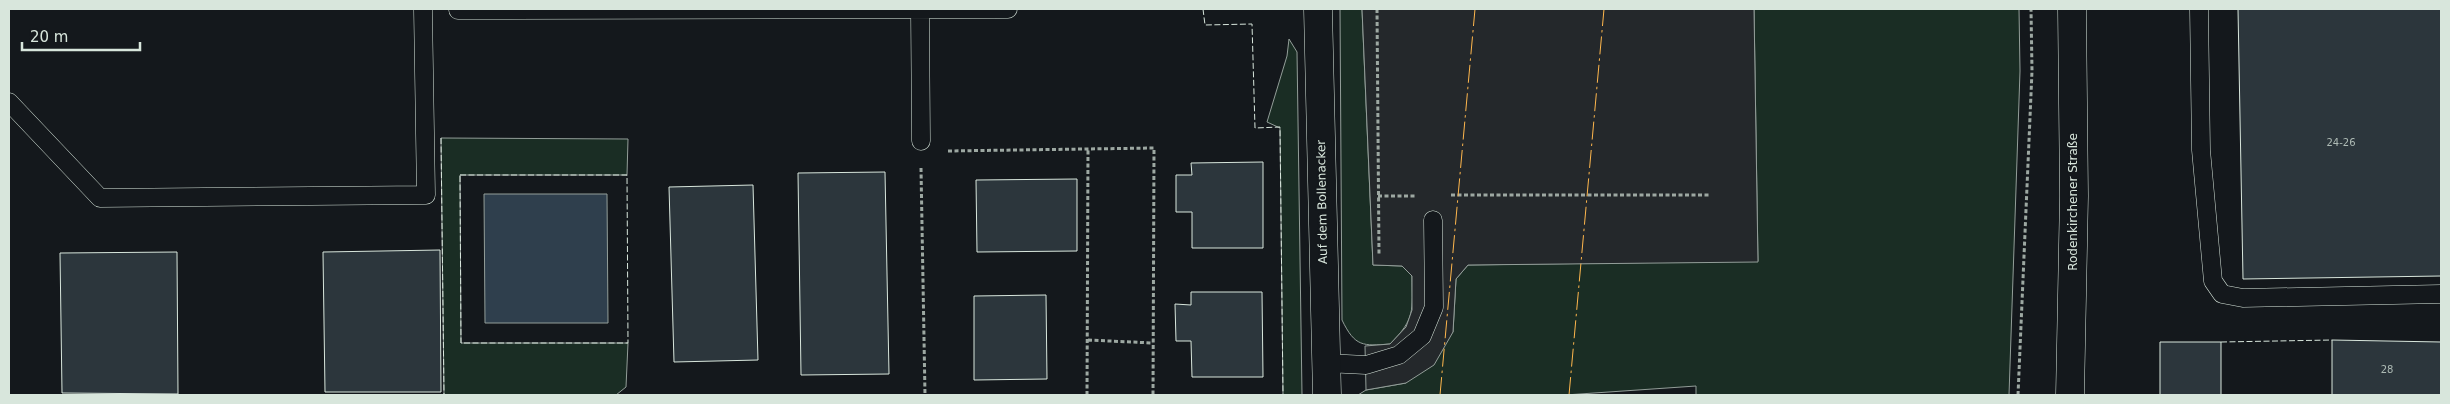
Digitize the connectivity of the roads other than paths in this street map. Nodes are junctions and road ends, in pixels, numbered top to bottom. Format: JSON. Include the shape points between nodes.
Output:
{"nodes":[{"id":1,"x":423,"y":9,"type":"edge"},
{"id":2,"x":1008,"y":9,"type":"edge"},
{"id":3,"x":1318,"y":9,"type":"edge"},
{"id":4,"x":2072,"y":9,"type":"edge"},
{"id":5,"x":2200,"y":9,"type":"edge"},
{"id":6,"x":458,"y":10,"type":"edge"},
{"id":7,"x":920,"y":10,"type":"edge"},
{"id":8,"x":9,"y":102,"type":"edge"},
{"id":9,"x":921,"y":146,"type":"road end"},
{"id":10,"x":1433,"y":220,"type":"dead end"},
{"id":11,"x":2441,"y":294,"type":"edge"},
{"id":12,"x":1326,"y":363,"type":"junction"},
{"id":13,"x":1326,"y":395,"type":"edge"},
{"id":14,"x":2070,"y":395,"type":"edge"}],
"edges":[{"from":1,"to":8,"type":"lane","via":[[426,195],[100,198]]},
{"from":2,"to":7,"type":"lane"},
{"from":3,"to":12,"type":"street","name":"Auf dem Bollenacker"},
{"from":4,"to":14,"type":"street","name":"Rodenkirchener Straße","via":[[2074,196]]},
{"from":5,"to":11,"type":"lane","via":[[2201,150],[2213,281],[2222,294],[2243,298]]},
{"from":6,"to":7,"type":"lane"},
{"from":7,"to":9,"type":"lane"},
{"from":10,"to":12,"type":"lane","via":[[1434,307],[1422,336],[1399,355],[1366,365]]},
{"from":12,"to":13,"type":"street","name":"Auf dem Bollenacker"}]}
